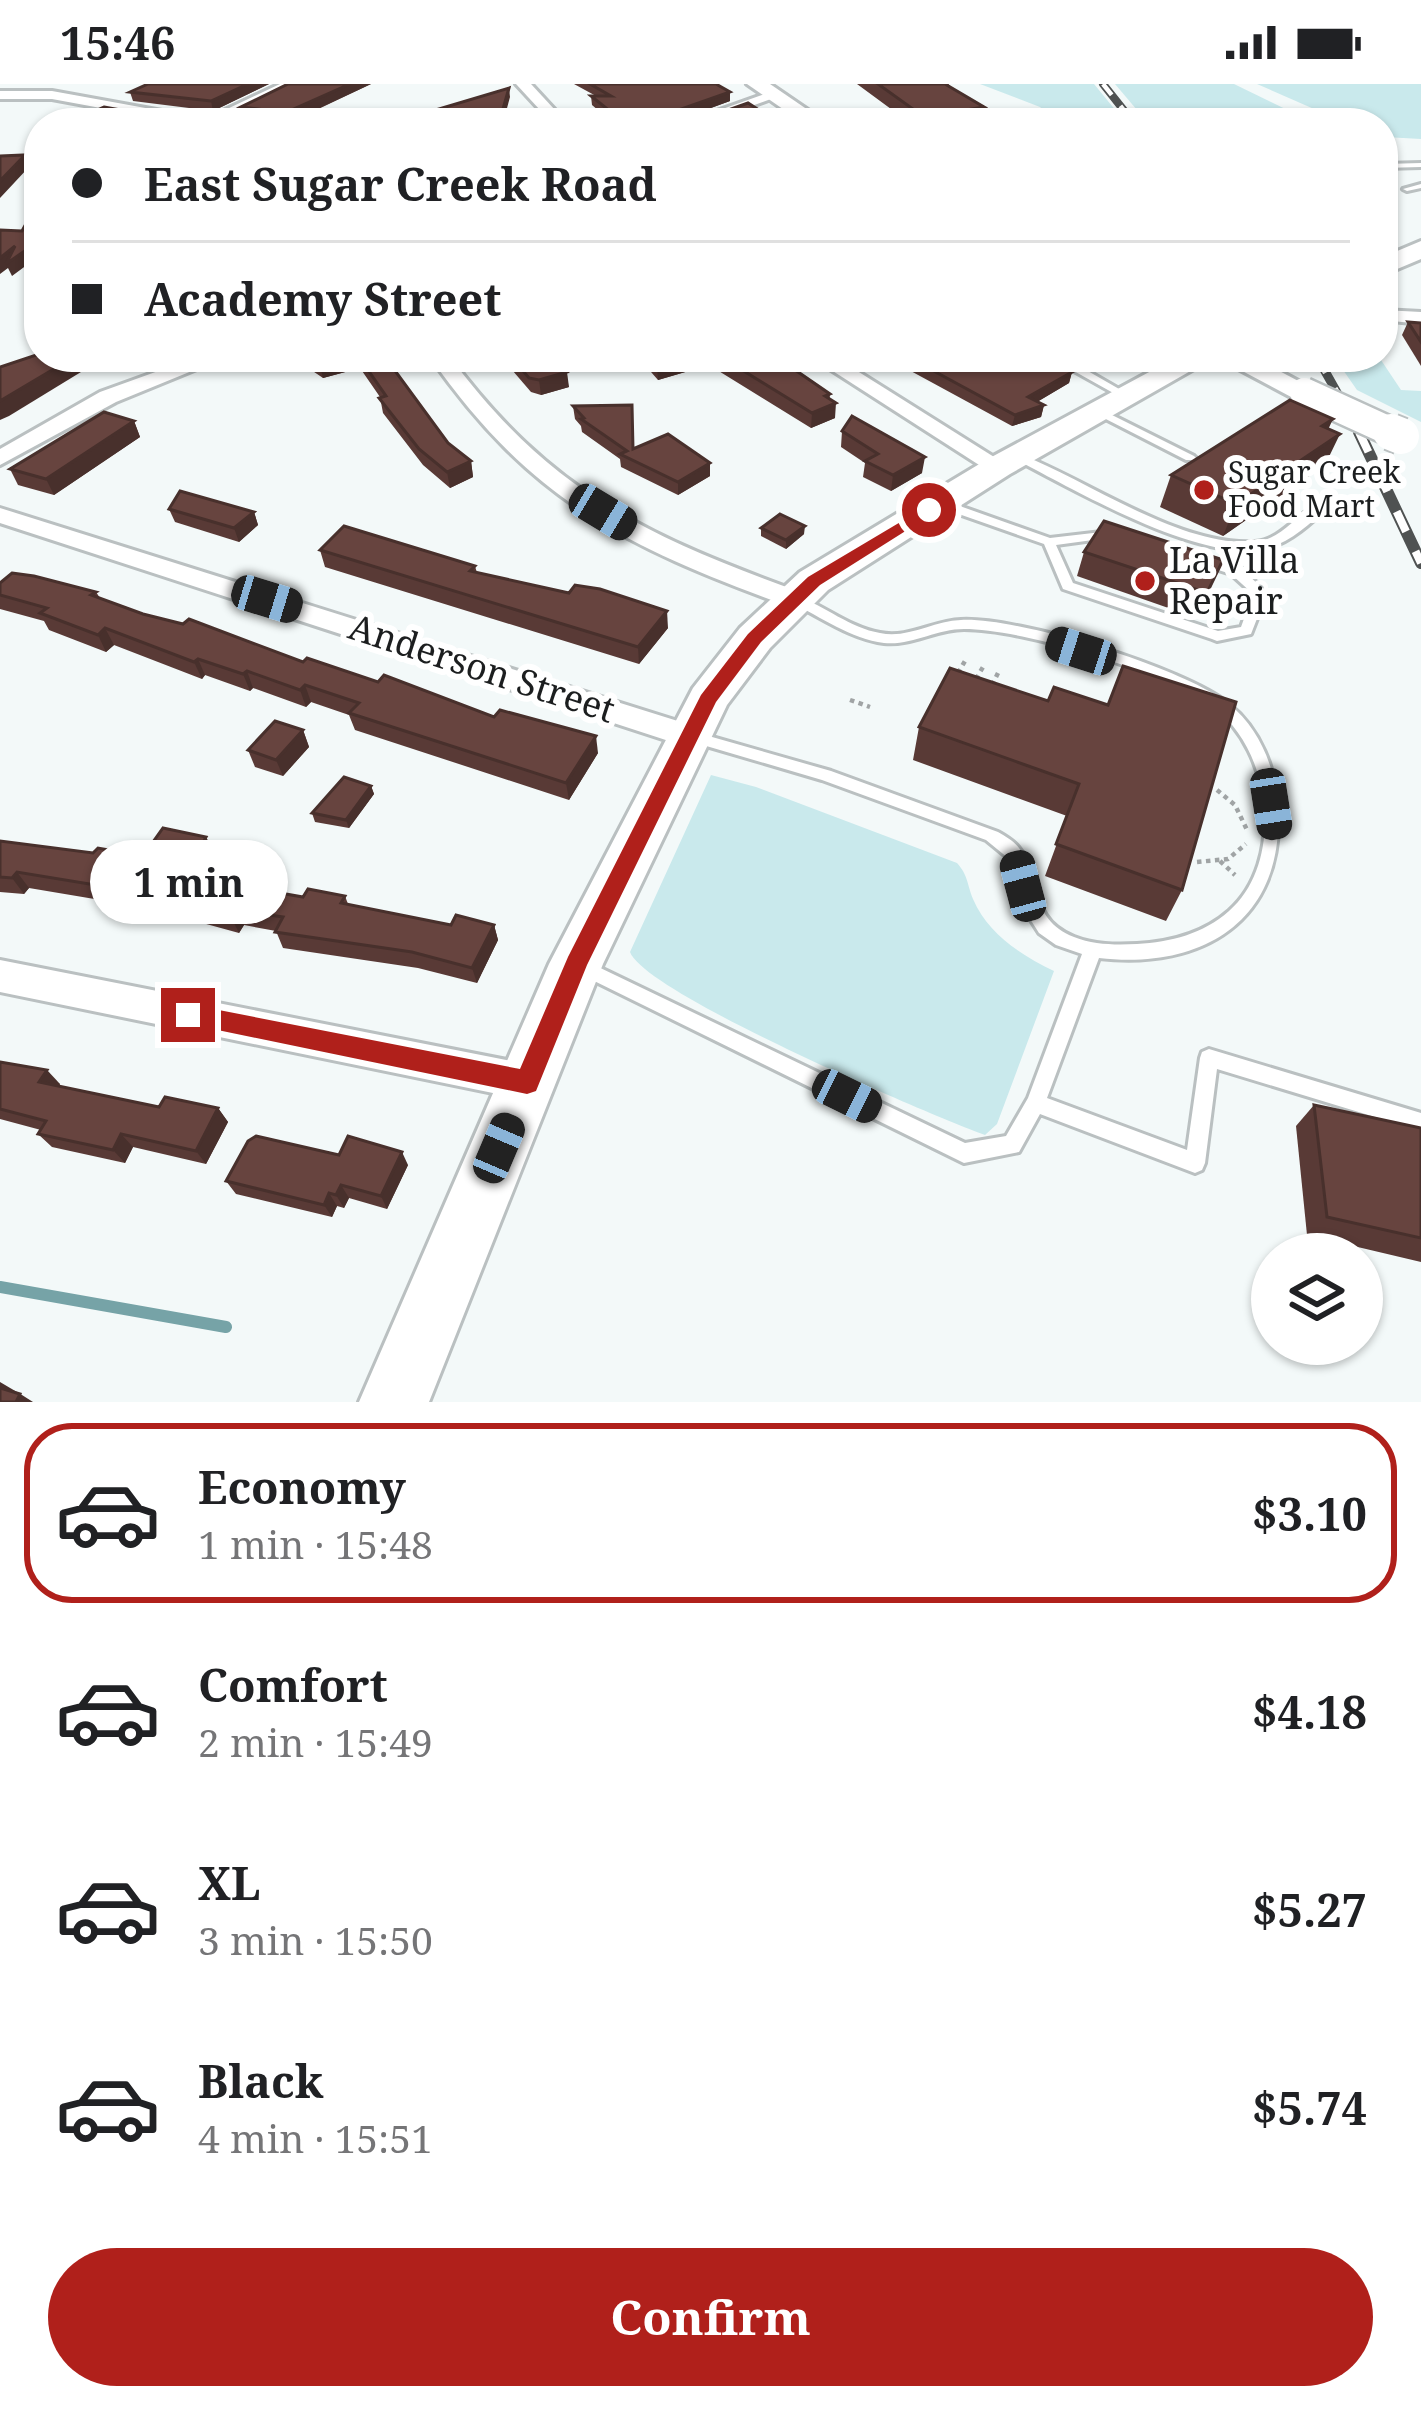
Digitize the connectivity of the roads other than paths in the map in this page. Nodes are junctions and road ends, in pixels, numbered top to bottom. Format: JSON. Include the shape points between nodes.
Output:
{"nodes":[{"id":1,"x":44,"y":84,"type":"edge"},
{"id":2,"x":291,"y":84,"type":"edge"},
{"id":3,"x":523,"y":84,"type":"edge"},
{"id":4,"x":766,"y":90,"type":"edge"},
{"id":5,"x":24,"y":92,"type":"junction"},
{"id":6,"x":0,"y":99,"type":"edge"},
{"id":7,"x":118,"y":108,"type":"edge"},
{"id":8,"x":239,"y":108,"type":"edge"},
{"id":9,"x":546,"y":108,"type":"edge"},
{"id":10,"x":725,"y":108,"type":"edge"},
{"id":11,"x":794,"y":108,"type":"edge"},
{"id":12,"x":1421,"y":186,"type":"edge"},
{"id":13,"x":1406,"y":189,"type":"dead end"},
{"id":14,"x":176,"y":372,"type":"edge"},
{"id":15,"x":452,"y":372,"type":"edge"},
{"id":16,"x":848,"y":372,"type":"edge"},
{"id":17,"x":1076,"y":372,"type":"edge"},
{"id":18,"x":1163,"y":372,"type":"edge"},
{"id":19,"x":1262,"y":372,"type":"edge"},
{"id":20,"x":1114,"y":405,"type":"junction"},
{"id":21,"x":1411,"y":441,"type":"edge"},
{"id":22,"x":0,"y":458,"type":"edge"},
{"id":23,"x":1190,"y":458,"type":"edge"},
{"id":24,"x":1008,"y":462,"type":"junction"},
{"id":25,"x":940,"y":503,"type":"junction"},
{"id":26,"x":1323,"y":506,"type":"dead end"},
{"id":27,"x":0,"y":515,"type":"edge"},
{"id":28,"x":1133,"y":538,"type":"edge"},
{"id":29,"x":1048,"y":542,"type":"junction"},
{"id":30,"x":1195,"y":558,"type":"edge"},
{"id":31,"x":794,"y":599,"type":"junction"},
{"id":32,"x":689,"y":736,"type":"junction"},
{"id":33,"x":1092,"y":952,"type":"junction"},
{"id":34,"x":576,"y":964,"type":"junction"},
{"id":35,"x":0,"y":976,"type":"edge"},
{"id":36,"x":527,"y":1082,"type":"junction"},
{"id":37,"x":1036,"y":1102,"type":"junction"},
{"id":38,"x":1421,"y":1122,"type":"edge"},
{"id":39,"x":394,"y":1402,"type":"edge"}],
"edges":[{"from":1,"to":5,"type":"street"},
{"from":2,"to":8,"type":"street"},
{"from":3,"to":9,"type":"street"},
{"from":4,"to":10,"type":"street"},
{"from":4,"to":11,"type":"main road"},
{"from":5,"to":6,"type":"street"},
{"from":5,"to":7,"type":"street"},
{"from":12,"to":13,"type":"lane"},
{"from":14,"to":22,"type":"street","via":[[108,398]]},
{"from":15,"to":31,"type":"street","via":[[500,435],[578,497],[711,568]]},
{"from":16,"to":24,"type":"street"},
{"from":17,"to":20,"type":"lane"},
{"from":18,"to":20,"type":"main road"},
{"from":19,"to":21,"type":"main road","bridge":true},
{"from":20,"to":23,"type":"lane"},
{"from":20,"to":24,"type":"main road"},
{"from":24,"to":25,"type":"main road"},
{"from":24,"to":26,"type":"lane","via":[[1240,548],[1264,546]]},
{"from":25,"to":29,"type":"lane"},
{"from":25,"to":31,"type":"main road"},
{"from":27,"to":32,"type":"street","name":"Anderson Street"},
{"from":28,"to":29,"type":"lane","via":[[1112,532]]},
{"from":29,"to":30,"type":"lane","via":[[1068,586],[1216,636],[1246,631],[1259,593],[1236,571]]},
{"from":31,"to":32,"type":"main road","via":[[708,699]]},
{"from":31,"to":33,"type":"lane","via":[[880,638],[958,624],[1012,628],[1186,684],[1221,705],[1253,740],[1275,828],[1268,873],[1234,917],[1189,947]]},
{"from":32,"to":33,"type":"lane","via":[[992,836],[1013,852],[1045,927]]},
{"from":32,"to":34,"type":"main road"},
{"from":33,"to":37,"type":"lane"},
{"from":34,"to":36,"type":"main road"},
{"from":34,"to":37,"type":"lane","via":[[964,1154],[1012,1145]]},
{"from":35,"to":36,"type":"street"},
{"from":36,"to":39,"type":"main road"},
{"from":37,"to":38,"type":"lane","via":[[1195,1163],[1209,1058]]}]}
